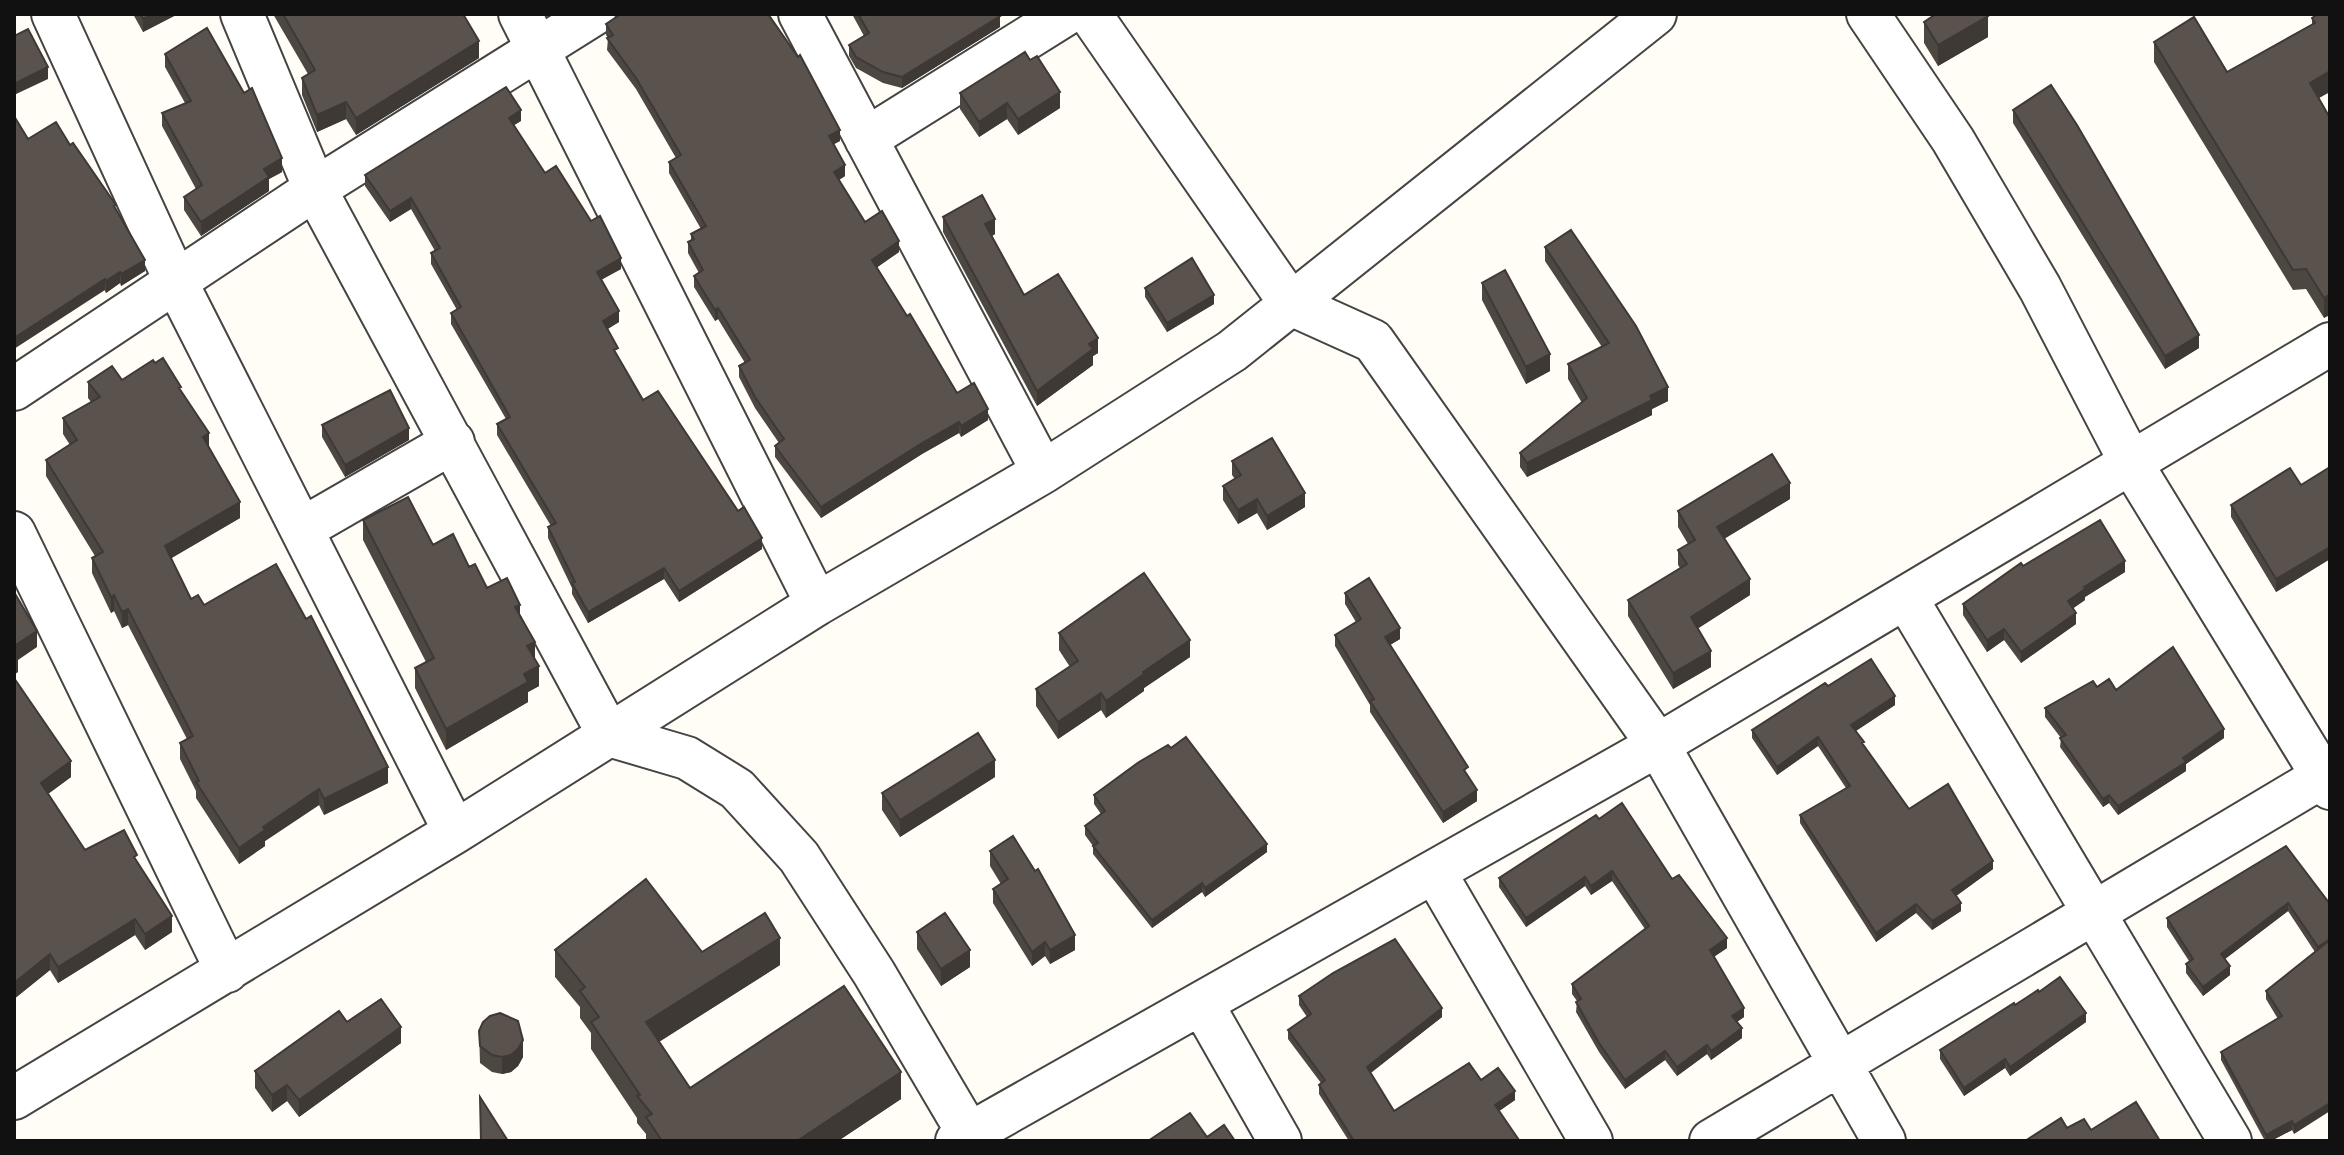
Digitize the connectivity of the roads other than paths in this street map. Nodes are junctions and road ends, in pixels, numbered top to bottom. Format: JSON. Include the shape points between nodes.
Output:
{"nodes":[{"id":1,"x":53,"y":14,"type":"edge"},
{"id":2,"x":242,"y":14,"type":"edge"},
{"id":3,"x":594,"y":14,"type":"edge"},
{"id":4,"x":800,"y":14,"type":"edge"},
{"id":5,"x":1066,"y":14,"type":"edge"},
{"id":6,"x":1090,"y":14,"type":"edge"},
{"id":7,"x":1655,"y":14,"type":"edge"},
{"id":8,"x":1868,"y":14,"type":"edge"},
{"id":9,"x":528,"y":31,"type":"edge"},
{"id":10,"x":866,"y":139,"type":"junction"},
{"id":11,"x":315,"y":189,"type":"junction"},
{"id":12,"x":176,"y":282,"type":"junction"},
{"id":13,"x":1291,"y":304,"type":"junction"},
{"id":14,"x":2330,"y":344,"type":"edge"},
{"id":15,"x":14,"y":389,"type":"edge"},
{"id":16,"x":453,"y":442,"type":"junction"},
{"id":17,"x":2131,"y":463,"type":"junction"},
{"id":18,"x":1043,"y":472,"type":"junction"},
{"id":19,"x":302,"y":529,"type":"junction"},
{"id":20,"x":14,"y":533,"type":"edge"},
{"id":21,"x":1906,"y":598,"type":"junction"},
{"id":22,"x":817,"y":604,"type":"junction"},
{"id":23,"x":609,"y":735,"type":"junction"},
{"id":24,"x":1658,"y":745,"type":"junction"},
{"id":25,"x":2328,"y":778,"type":"edge"},
{"id":26,"x":455,"y":832,"type":"junction"},
{"id":27,"x":1435,"y":873,"type":"junction"},
{"id":28,"x":2094,"y":912,"type":"junction"},
{"id":29,"x":227,"y":971,"type":"junction"},
{"id":30,"x":1202,"y":1004,"type":"junction"},
{"id":31,"x":1839,"y":1065,"type":"junction"},
{"id":32,"x":14,"y":1098,"type":"edge"},
{"id":33,"x":966,"y":1139,"type":"edge"},
{"id":34,"x":1280,"y":1141,"type":"edge"},
{"id":35,"x":1591,"y":1141,"type":"edge"},
{"id":36,"x":1711,"y":1141,"type":"edge"},
{"id":37,"x":1884,"y":1141,"type":"edge"},
{"id":38,"x":2230,"y":1141,"type":"edge"}],
"edges":[{"from":1,"to":12,"type":"street"},
{"from":2,"to":11,"type":"street"},
{"from":3,"to":9,"type":"street"},
{"from":4,"to":10,"type":"street"},
{"from":5,"to":10,"type":"street"},
{"from":6,"to":13,"type":"street"},
{"from":7,"to":13,"type":"street"},
{"from":8,"to":17,"type":"street","via":[[1953,140],[2040,288]]},
{"from":9,"to":11,"type":"street"},
{"from":9,"to":22,"type":"street"},
{"from":10,"to":18,"type":"street"},
{"from":11,"to":12,"type":"street"},
{"from":11,"to":16,"type":"street"},
{"from":12,"to":15,"type":"street"},
{"from":12,"to":19,"type":"street"},
{"from":13,"to":18,"type":"street","via":[[1232,351]]},
{"from":13,"to":24,"type":"street","via":[[1373,341]]},
{"from":14,"to":17,"type":"street"},
{"from":16,"to":19,"type":"street"},
{"from":16,"to":23,"type":"street"},
{"from":17,"to":21,"type":"street"},
{"from":17,"to":25,"type":"street"},
{"from":18,"to":22,"type":"street"},
{"from":19,"to":26,"type":"street"},
{"from":20,"to":29,"type":"street"},
{"from":21,"to":24,"type":"street"},
{"from":21,"to":28,"type":"street"},
{"from":22,"to":23,"type":"street"},
{"from":23,"to":26,"type":"street"},
{"from":23,"to":33,"type":"street","via":[[687,758],[737,789],[799,857],[874,973]]},
{"from":24,"to":27,"type":"street"},
{"from":24,"to":31,"type":"street"},
{"from":25,"to":28,"type":"street"},
{"from":26,"to":29,"type":"street"},
{"from":27,"to":30,"type":"street"},
{"from":27,"to":35,"type":"street"},
{"from":28,"to":31,"type":"street"},
{"from":28,"to":38,"type":"street"},
{"from":29,"to":32,"type":"street"},
{"from":30,"to":33,"type":"street"},
{"from":30,"to":34,"type":"street"},
{"from":31,"to":36,"type":"street"},
{"from":31,"to":37,"type":"street"}]}
